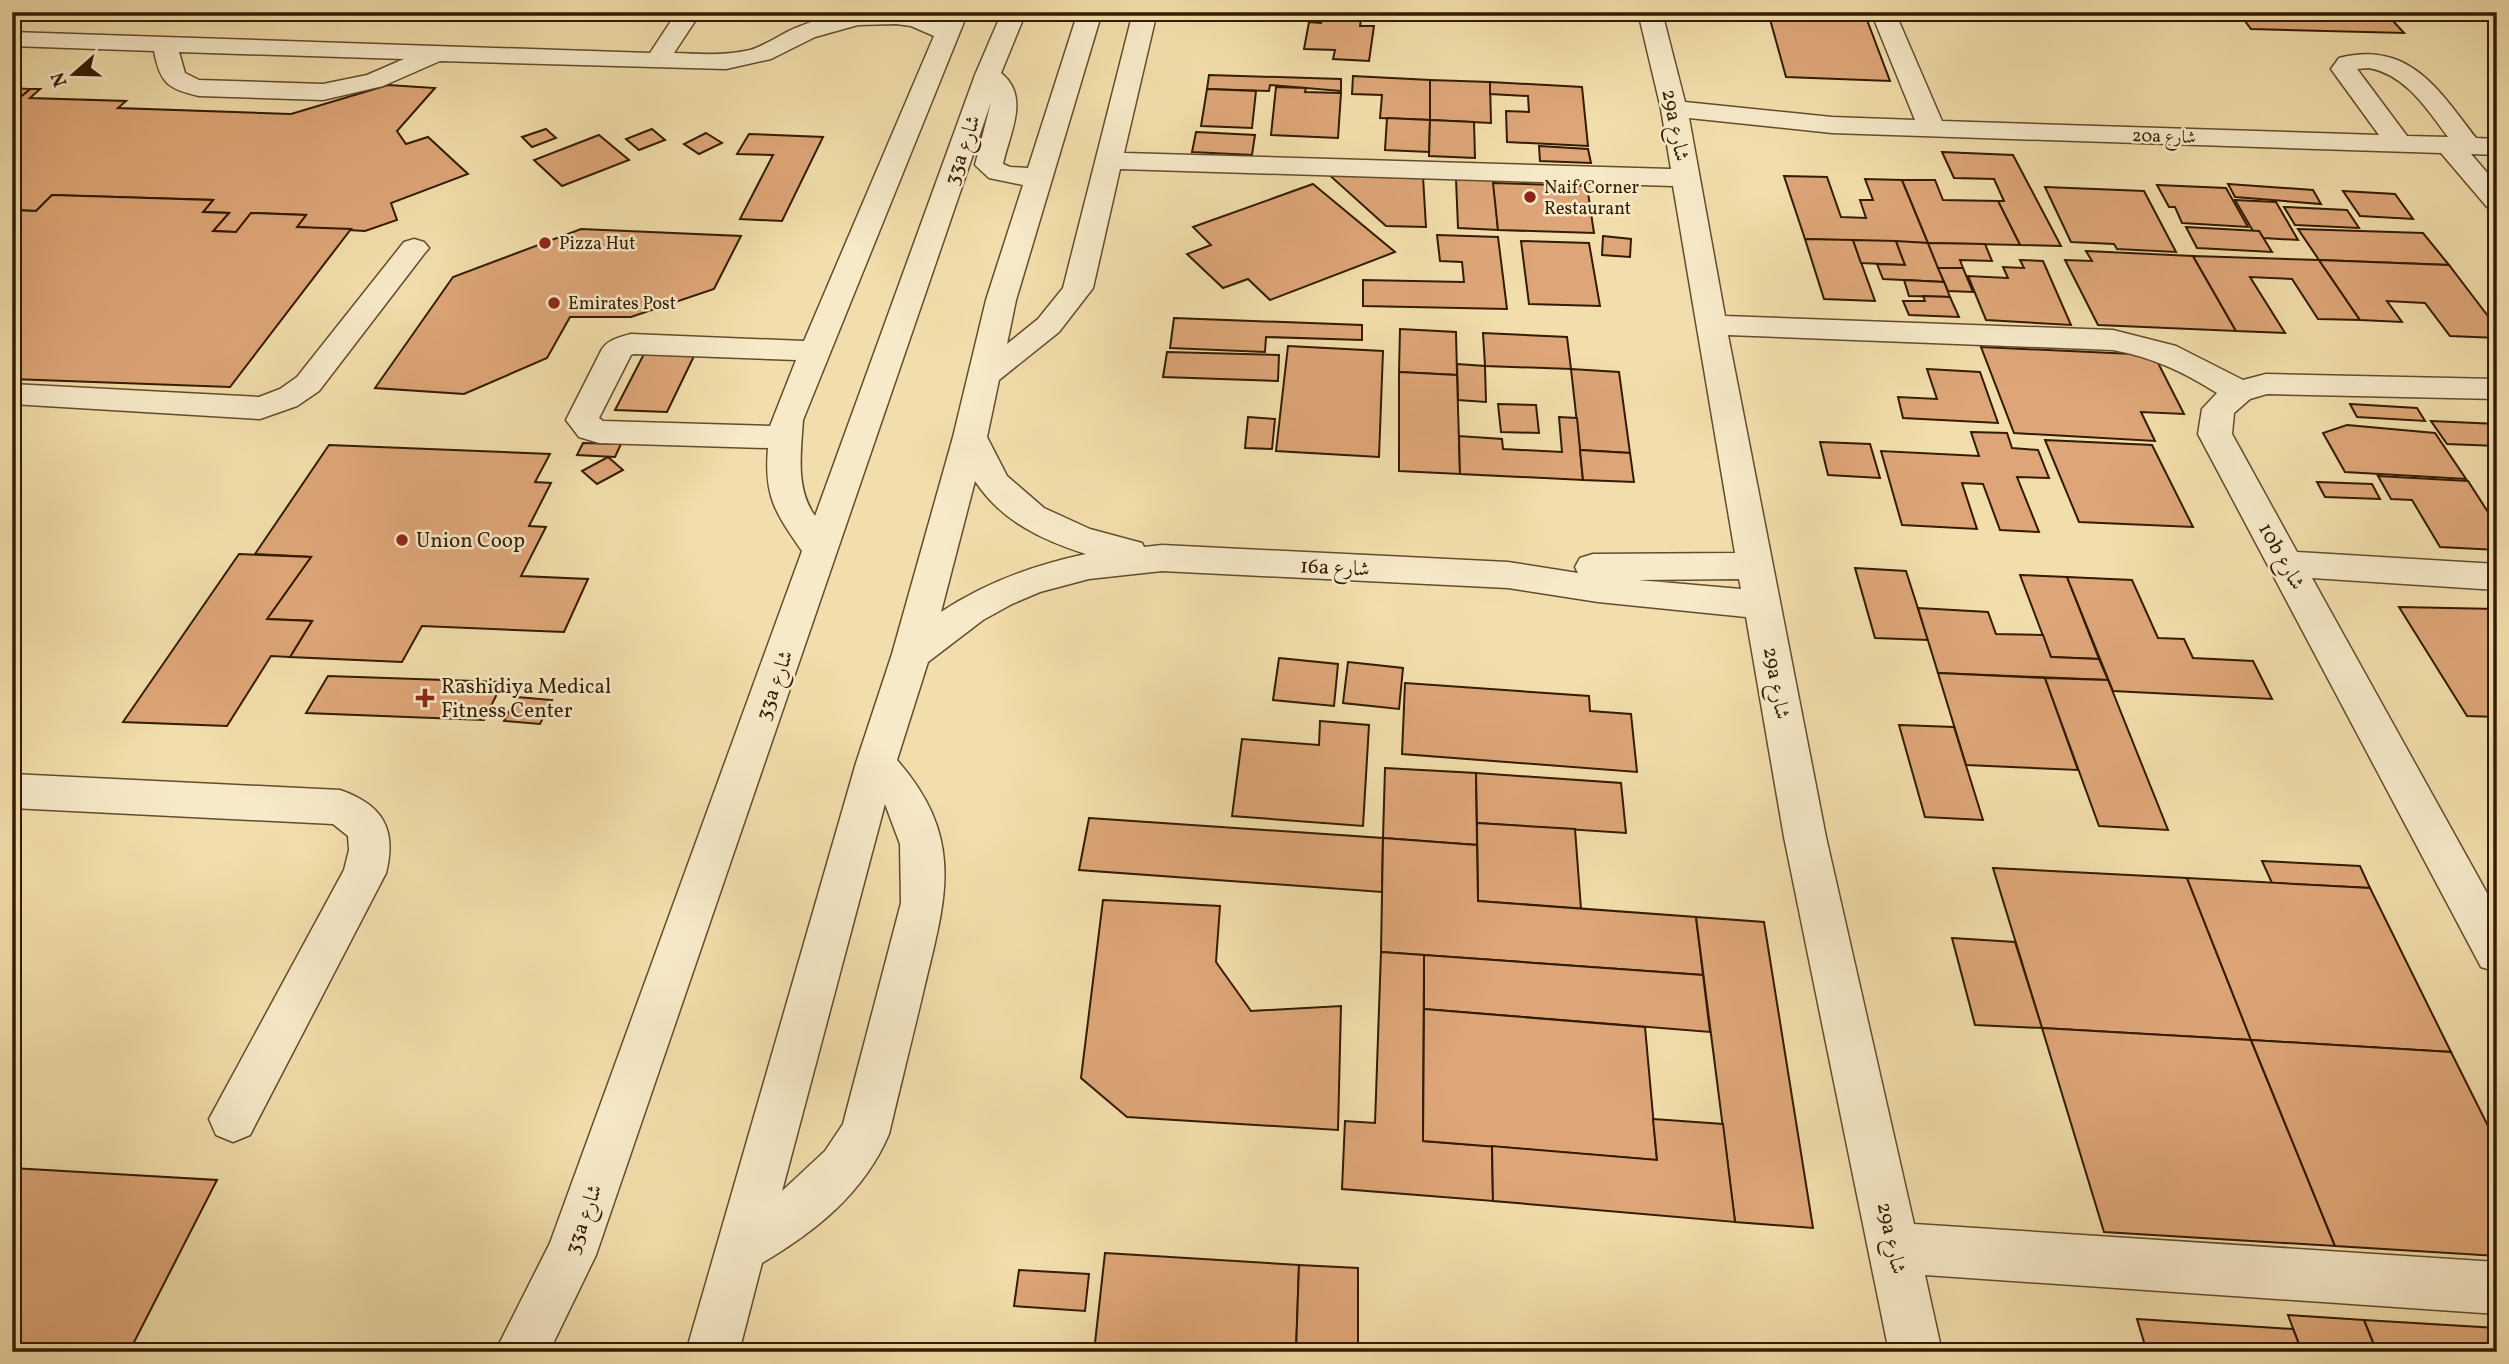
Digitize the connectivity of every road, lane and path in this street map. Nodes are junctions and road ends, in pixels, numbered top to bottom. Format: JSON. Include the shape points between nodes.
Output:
{"nodes":[{"id":1,"x":689,"y":12,"type":"edge"},
{"id":2,"x":808,"y":12,"type":"edge"},
{"id":3,"x":1014,"y":12,"type":"edge"},
{"id":4,"x":1118,"y":12,"type":"edge"},
{"id":5,"x":1145,"y":12,"type":"edge"},
{"id":6,"x":1650,"y":12,"type":"edge"},
{"id":7,"x":1883,"y":12,"type":"edge"},
{"id":8,"x":1087,"y":22,"type":"edge"},
{"id":9,"x":951,"y":23,"type":"edge"},
{"id":10,"x":12,"y":39,"type":"edge"},
{"id":11,"x":789,"y":41,"type":"junction"},
{"id":12,"x":165,"y":44,"type":"junction"},
{"id":13,"x":440,"y":54,"type":"junction"},
{"id":14,"x":657,"y":61,"type":"junction"},
{"id":15,"x":988,"y":75,"type":"junction"},
{"id":16,"x":1676,"y":119,"type":"junction"},
{"id":17,"x":1932,"y":128,"type":"junction"},
{"id":18,"x":2399,"y":144,"type":"junction"},
{"id":19,"x":2459,"y":146,"type":"junction"},
{"id":20,"x":2497,"y":147,"type":"edge"},
{"id":21,"x":1110,"y":162,"type":"junction"},
{"id":22,"x":1040,"y":177,"type":"junction"},
{"id":23,"x":1686,"y":178,"type":"junction"},
{"id":24,"x":2497,"y":201,"type":"edge"},
{"id":25,"x":414,"y":247,"type":"dead end"},
{"id":26,"x":1711,"y":325,"type":"junction"},
{"id":27,"x":815,"y":351,"type":"junction"},
{"id":28,"x":985,"y":376,"type":"junction"},
{"id":29,"x":2497,"y":389,"type":"edge"},
{"id":30,"x":2239,"y":391,"type":"junction"},
{"id":31,"x":12,"y":394,"type":"edge"},
{"id":32,"x":784,"y":437,"type":"junction"},
{"id":33,"x":970,"y":437,"type":"junction"},
{"id":34,"x":821,"y":551,"type":"junction"},
{"id":35,"x":1162,"y":558,"type":"junction"},
{"id":36,"x":2287,"y":564,"type":"junction"},
{"id":37,"x":1755,"y":566,"type":"junction"},
{"id":38,"x":1508,"y":575,"type":"junction"},
{"id":39,"x":2497,"y":577,"type":"edge"},
{"id":40,"x":1762,"y":605,"type":"junction"},
{"id":41,"x":911,"y":654,"type":"junction"},
{"id":42,"x":876,"y":763,"type":"junction"},
{"id":43,"x":12,"y":791,"type":"edge"},
{"id":44,"x":2497,"y":953,"type":"edge"},
{"id":45,"x":233,"y":1119,"type":"dead end"},
{"id":46,"x":741,"y":1247,"type":"junction"},
{"id":47,"x":1895,"y":1248,"type":"junction"},
{"id":48,"x":2497,"y":1288,"type":"edge"},
{"id":49,"x":521,"y":1352,"type":"edge"},
{"id":50,"x":712,"y":1352,"type":"edge"},
{"id":51,"x":1916,"y":1352,"type":"edge"}],
"edges":[{"from":1,"to":14,"type":"street"},
{"from":2,"to":11,"type":"street"},
{"from":3,"to":15,"type":"street","name":"33a شارع"},
{"from":4,"to":8,"type":"street"},
{"from":5,"to":21,"type":"street"},
{"from":6,"to":16,"type":"street","name":"29a شارع"},
{"from":7,"to":17,"type":"street"},
{"from":8,"to":22,"type":"street"},
{"from":9,"to":11,"type":"street","via":[[883,17],[834,22]]},
{"from":9,"to":27,"type":"street"},
{"from":10,"to":12,"type":"street"},
{"from":11,"to":14,"type":"street","via":[[766,53],[736,60]]},
{"from":12,"to":13,"type":"street"},
{"from":12,"to":13,"type":"street","via":[[172,77],[188,86],[213,88],[340,90]]},
{"from":13,"to":14,"type":"street"},
{"from":15,"to":22,"type":"street","via":[[998,81],[1005,95],[989,165],[1003,174]]},
{"from":15,"to":34,"type":"street","name":"33a شارع"},
{"from":16,"to":17,"type":"street","name":"20a شارع","via":[[1766,130],[1832,125]]},
{"from":16,"to":23,"type":"street","name":"29a شارع"},
{"from":17,"to":18,"type":"street","name":"20a شارع"},
{"from":18,"to":19,"type":"street","name":"20a شارع"},
{"from":18,"to":19,"type":"street","via":[[2349,77],[2344,69],[2348,63],[2377,60],[2409,73]]},
{"from":19,"to":20,"type":"street","name":"20a شارع"},
{"from":19,"to":24,"type":"street"},
{"from":21,"to":23,"type":"street"},
{"from":21,"to":28,"type":"street","via":[[1084,272],[1071,302],[1049,327]]},
{"from":22,"to":28,"type":"street","via":[[1001,300]]},
{"from":23,"to":26,"type":"street","name":"29a شارع"},
{"from":25,"to":31,"type":"street","via":[[308,384],[275,404],[260,408]]},
{"from":26,"to":30,"type":"street","via":[[2124,342],[2180,356]]},
{"from":26,"to":37,"type":"street","name":"29a شارع"},
{"from":27,"to":32,"type":"street","via":[[786,421]]},
{"from":27,"to":32,"type":"street","via":[[631,344],[618,349],[582,420],[599,432]]},
{"from":28,"to":33,"type":"street"},
{"from":29,"to":30,"type":"street","via":[[2266,384]]},
{"from":30,"to":36,"type":"street","name":"10b شارع","via":[[2218,409],[2215,434]]},
{"from":32,"to":34,"type":"street","via":[[783,473],[790,507]]},
{"from":33,"to":35,"type":"street","name":"16a شارع","via":[[978,462],[994,486],[1046,526],[1081,540]]},
{"from":33,"to":41,"type":"street"},
{"from":34,"to":49,"type":"street","name":"33a شارع","via":[[571,1255]]},
{"from":35,"to":38,"type":"street","name":"16a شارع"},
{"from":35,"to":41,"type":"street","name":"16a شارع","via":[[1069,568],[1026,582],[945,626]]},
{"from":36,"to":39,"type":"street"},
{"from":36,"to":44,"type":"street","name":"10b شارع"},
{"from":37,"to":38,"type":"street","name":"16a شارع","via":[[1592,567]]},
{"from":37,"to":40,"type":"street","name":"29a شارع"},
{"from":38,"to":40,"type":"street","name":"16a شارع"},
{"from":40,"to":47,"type":"street","name":"29a شارع","via":[[1805,837]]},
{"from":41,"to":42,"type":"street"},
{"from":42,"to":46,"type":"street"},
{"from":42,"to":46,"type":"street","via":[[915,816],[926,875],[865,1134],[842,1168],[813,1198]]},
{"from":43,"to":45,"type":"street","via":[[340,807],[358,816],[369,831],[371,851],[365,873]]},
{"from":46,"to":50,"type":"street"},
{"from":47,"to":48,"type":"street"},
{"from":47,"to":51,"type":"street","name":"29a شارع"}]}
